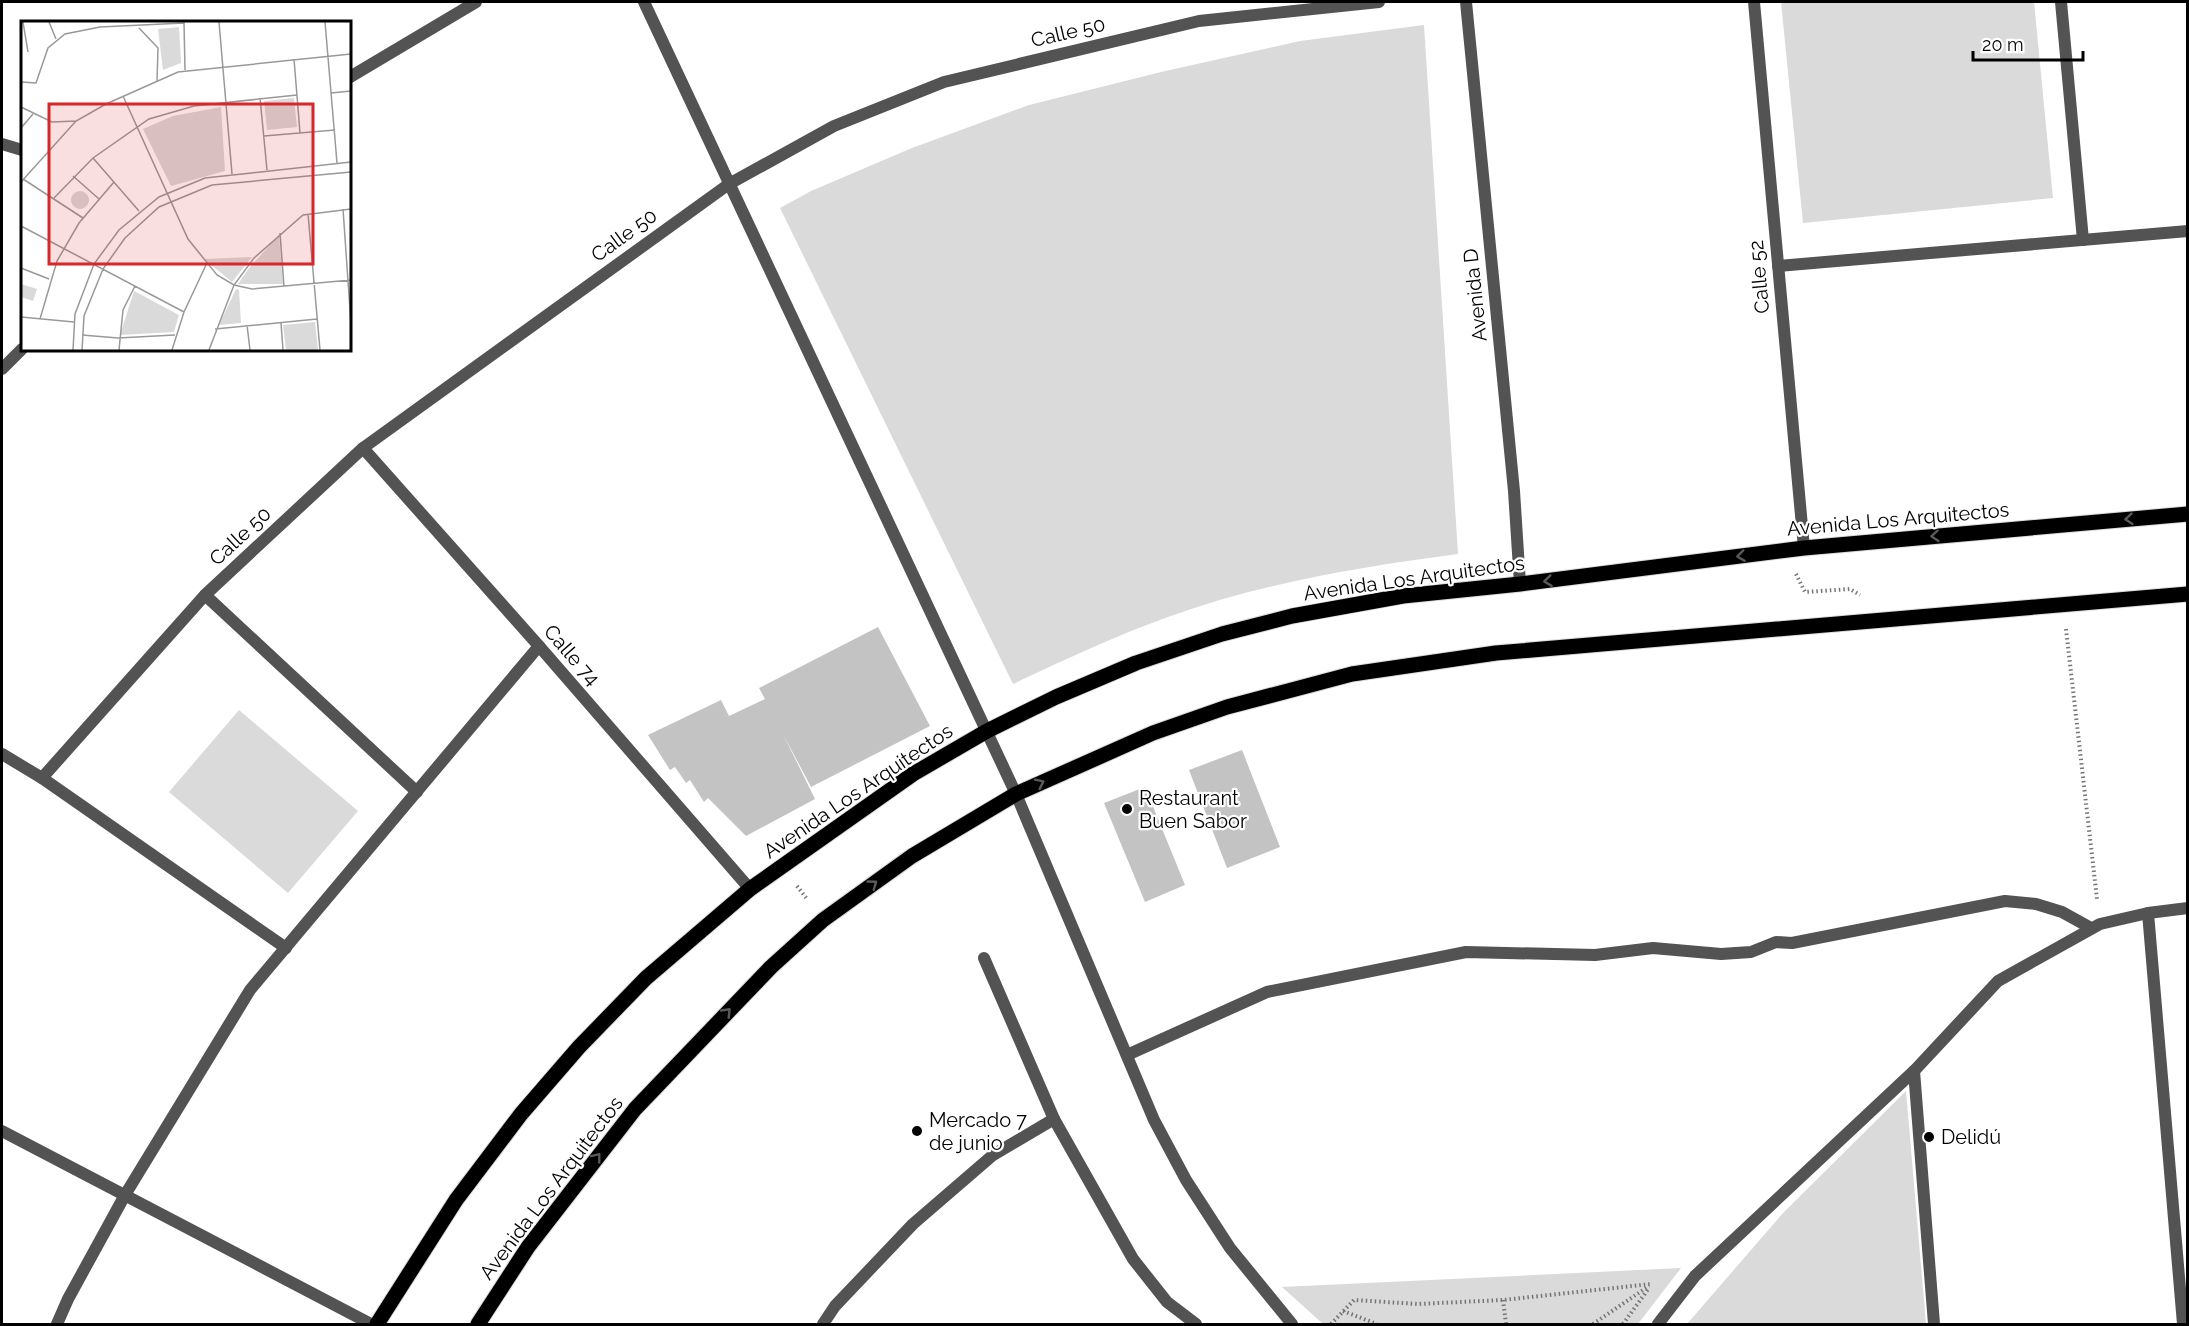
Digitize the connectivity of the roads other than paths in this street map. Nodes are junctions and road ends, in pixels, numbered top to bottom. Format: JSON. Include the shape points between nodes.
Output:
{"nodes":[{"id":1,"x":476,"y":2,"type":"edge"},
{"id":2,"x":644,"y":2,"type":"edge"},
{"id":3,"x":1379,"y":2,"type":"edge"},
{"id":4,"x":1466,"y":2,"type":"edge"},
{"id":5,"x":1754,"y":2,"type":"edge"},
{"id":6,"x":2061,"y":2,"type":"edge"},
{"id":7,"x":351,"y":76,"type":"edge"},
{"id":8,"x":2,"y":144,"type":"edge"},
{"id":9,"x":21,"y":150,"type":"edge"},
{"id":10,"x":729,"y":184,"type":"junction"},
{"id":11,"x":2187,"y":231,"type":"edge"},
{"id":12,"x":2083,"y":240,"type":"junction"},
{"id":13,"x":1778,"y":266,"type":"junction"},
{"id":14,"x":21,"y":350,"type":"edge"},
{"id":15,"x":2,"y":369,"type":"edge"},
{"id":16,"x":363,"y":448,"type":"junction"},
{"id":17,"x":2187,"y":514,"type":"edge"},
{"id":18,"x":1804,"y":548,"type":"junction"},
{"id":19,"x":1520,"y":584,"type":"junction"},
{"id":20,"x":2187,"y":594,"type":"edge"},
{"id":21,"x":205,"y":595,"type":"junction"},
{"id":22,"x":539,"y":646,"type":"junction"},
{"id":23,"x":987,"y":731,"type":"junction"},
{"id":24,"x":2,"y":754,"type":"edge"},
{"id":25,"x":42,"y":778,"type":"junction"},
{"id":26,"x":417,"y":792,"type":"junction"},
{"id":27,"x":1016,"y":794,"type":"junction"},
{"id":28,"x":750,"y":888,"type":"junction"},
{"id":29,"x":2187,"y":908,"type":"edge"},
{"id":30,"x":2148,"y":913,"type":"junction"},
{"id":31,"x":2095,"y":926,"type":"junction"},
{"id":32,"x":286,"y":948,"type":"junction"},
{"id":33,"x":984,"y":958,"type":"dead end"},
{"id":34,"x":1127,"y":1055,"type":"junction"},
{"id":35,"x":1914,"y":1071,"type":"junction"},
{"id":36,"x":1054,"y":1119,"type":"junction"},
{"id":37,"x":2,"y":1131,"type":"edge"},
{"id":38,"x":125,"y":1195,"type":"junction"},
{"id":39,"x":57,"y":1324,"type":"edge"},
{"id":40,"x":371,"y":1324,"type":"edge"},
{"id":41,"x":377,"y":1324,"type":"edge"},
{"id":42,"x":478,"y":1324,"type":"edge"},
{"id":43,"x":823,"y":1324,"type":"edge"},
{"id":44,"x":1196,"y":1324,"type":"edge"},
{"id":45,"x":1292,"y":1324,"type":"edge"},
{"id":46,"x":1658,"y":1324,"type":"edge"},
{"id":47,"x":1934,"y":1324,"type":"edge"},
{"id":48,"x":2182,"y":1324,"type":"edge"}],
"edges":[{"from":1,"to":7,"type":"street"},
{"from":2,"to":10,"type":"street"},
{"from":3,"to":10,"type":"street","name":"Calle 50","via":[[1199,21],[944,82],[834,126]]},
{"from":4,"to":19,"type":"street","name":"Avenida D"},
{"from":5,"to":13,"type":"street","name":"Calle 52"},
{"from":6,"to":12,"type":"street"},
{"from":8,"to":9,"type":"street"},
{"from":10,"to":16,"type":"street","name":"Calle 50"},
{"from":10,"to":23,"type":"street"},
{"from":11,"to":12,"type":"street"},
{"from":12,"to":13,"type":"street"},
{"from":13,"to":18,"type":"street","name":"Calle 52"},
{"from":14,"to":15,"type":"street"},
{"from":16,"to":21,"type":"street","name":"Calle 50"},
{"from":16,"to":22,"type":"street","name":"Calle 74"},
{"from":17,"to":18,"type":"main road","name":"Avenida Los Arquitectos","one_way":true},
{"from":18,"to":19,"type":"main road","name":"Avenida Los Arquitectos","one_way":true},
{"from":19,"to":23,"type":"main road","name":"Avenida Los Arquitectos","via":[[1403,596],[1292,616],[1221,634],[1136,663]]},
{"from":27,"to":20,"type":"main road","name":"Avenida Los Arquitectos","one_way":true,"via":[[1152,733],[1227,707],[1352,674],[1496,653]]},
{"from":21,"to":25,"type":"street","name":"Calle 50"},
{"from":21,"to":26,"type":"street"},
{"from":22,"to":26,"type":"street"},
{"from":22,"to":28,"type":"street","name":"Calle 74"},
{"from":23,"to":27,"type":"street"},
{"from":23,"to":28,"type":"main road","name":"Avenida Los Arquitectos","via":[[913,774]]},
{"from":24,"to":25,"type":"street"},
{"from":25,"to":32,"type":"street"},
{"from":26,"to":32,"type":"street"},
{"from":27,"to":34,"type":"street"},
{"from":42,"to":27,"type":"main road","name":"Avenida Los Arquitectos","one_way":true,"via":[[528,1247],[635,1109],[771,967],[822,920],[912,856]]},
{"from":28,"to":41,"type":"main road","name":"Avenida Los Arquitectos","via":[[646,978],[521,1114],[456,1200]]},
{"from":29,"to":30,"type":"street"},
{"from":30,"to":31,"type":"street"},
{"from":30,"to":48,"type":"street"},
{"from":31,"to":34,"type":"street","via":[[2036,904],[2005,901],[1792,943],[1776,942],[1751,952],[1721,954],[1653,948],[1595,955],[1467,952],[1267,992]]},
{"from":31,"to":35,"type":"street","via":[[1998,981]]},
{"from":32,"to":38,"type":"street","via":[[250,990]]},
{"from":33,"to":36,"type":"street"},
{"from":34,"to":45,"type":"street","via":[[1154,1120],[1186,1180],[1230,1248]]},
{"from":35,"to":46,"type":"street","via":[[1695,1276]]},
{"from":35,"to":47,"type":"street"},
{"from":36,"to":43,"type":"street","via":[[993,1155],[914,1224],[835,1306]]},
{"from":36,"to":44,"type":"street","via":[[1134,1258],[1167,1302]]},
{"from":37,"to":38,"type":"street"},
{"from":38,"to":39,"type":"street"},
{"from":38,"to":40,"type":"street"}]}
